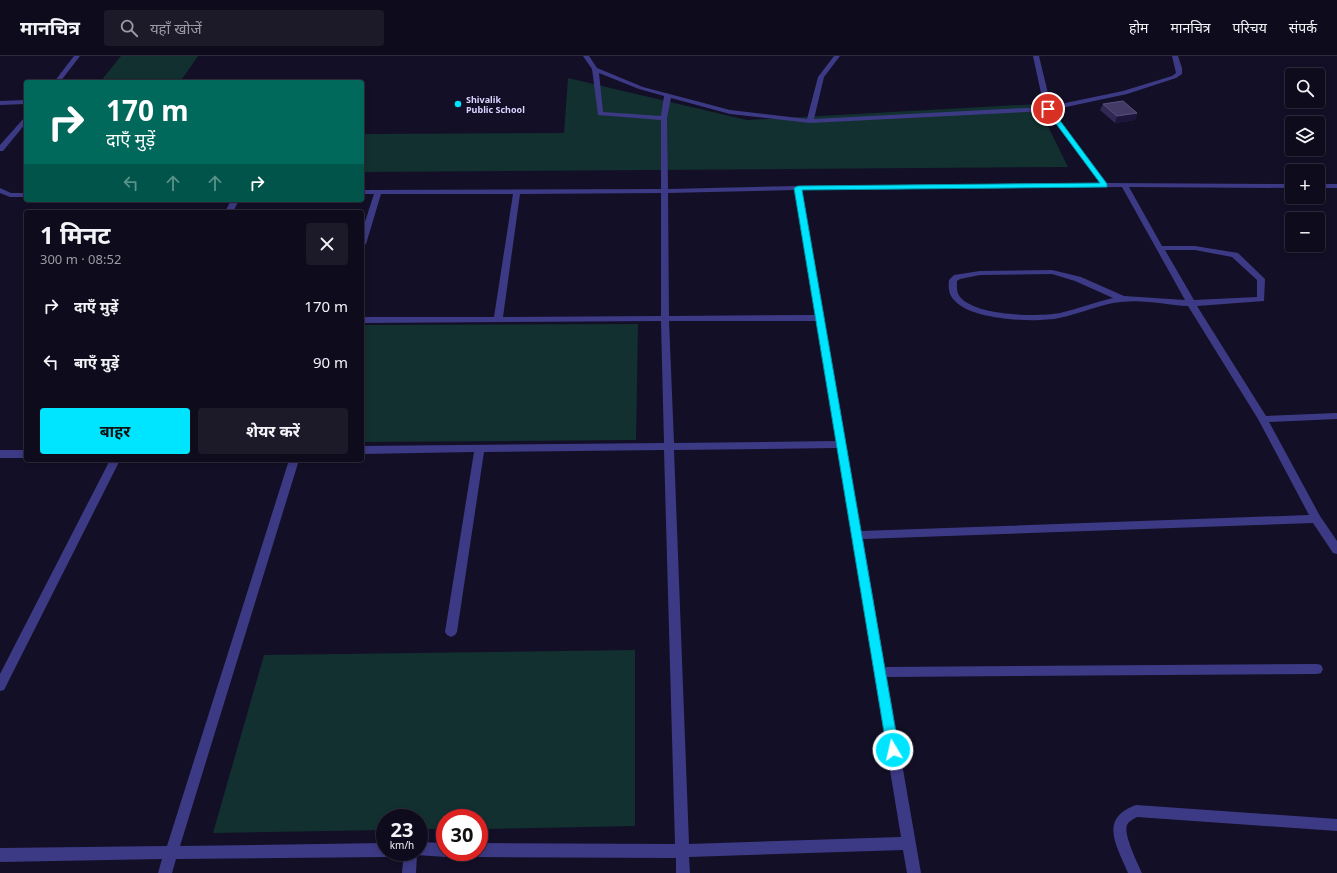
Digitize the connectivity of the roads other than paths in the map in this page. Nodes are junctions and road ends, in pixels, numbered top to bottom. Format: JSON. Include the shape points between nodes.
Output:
{"nodes":[{"id":1,"x":77,"y":56,"type":"edge"},
{"id":2,"x":586,"y":56,"type":"edge"},
{"id":3,"x":837,"y":56,"type":"edge"},
{"id":4,"x":1036,"y":56,"type":"edge"},
{"id":5,"x":1174,"y":56,"type":"edge"},
{"id":6,"x":595,"y":69,"type":"junction"},
{"id":7,"x":59,"y":80,"type":"edge"},
{"id":8,"x":668,"y":95,"type":"junction"},
{"id":9,"x":0,"y":102,"type":"edge"},
{"id":10,"x":24,"y":102,"type":"edge"},
{"id":11,"x":1048,"y":109,"type":"junction"},
{"id":12,"x":664,"y":118,"type":"junction"},
{"id":13,"x":24,"y":121,"type":"edge"},
{"id":14,"x":810,"y":121,"type":"junction"},
{"id":15,"x":0,"y":150,"type":"edge"},
{"id":16,"x":1105,"y":185,"type":"junction"},
{"id":17,"x":1124,"y":185,"type":"junction"},
{"id":18,"x":1285,"y":186,"type":"edge"},
{"id":19,"x":1325,"y":186,"type":"edge"},
{"id":20,"x":1337,"y":186,"type":"edge"},
{"id":21,"x":798,"y":188,"type":"junction"},
{"id":22,"x":0,"y":190,"type":"edge"},
{"id":23,"x":517,"y":191,"type":"junction"},
{"id":24,"x":665,"y":191,"type":"junction"},
{"id":25,"x":364,"y":192,"type":"edge"},
{"id":26,"x":378,"y":192,"type":"junction"},
{"id":27,"x":24,"y":195,"type":"edge"},
{"id":28,"x":364,"y":238,"type":"edge"},
{"id":29,"x":1159,"y":248,"type":"junction"},
{"id":30,"x":1123,"y":299,"type":"junction"},
{"id":31,"x":1191,"y":303,"type":"junction"},
{"id":32,"x":820,"y":318,"type":"junction"},
{"id":33,"x":498,"y":319,"type":"junction"},
{"id":34,"x":665,"y":319,"type":"junction"},
{"id":35,"x":364,"y":320,"type":"edge"},
{"id":36,"x":1337,"y":416,"type":"edge"},
{"id":37,"x":1263,"y":418,"type":"junction"},
{"id":38,"x":840,"y":444,"type":"junction"},
{"id":39,"x":669,"y":447,"type":"junction"},
{"id":40,"x":480,"y":448,"type":"junction"},
{"id":41,"x":364,"y":450,"type":"edge"},
{"id":42,"x":0,"y":454,"type":"edge"},
{"id":43,"x":24,"y":454,"type":"edge"},
{"id":44,"x":114,"y":462,"type":"edge"},
{"id":45,"x":293,"y":462,"type":"edge"},
{"id":46,"x":1316,"y":519,"type":"junction"},
{"id":47,"x":857,"y":535,"type":"junction"},
{"id":48,"x":1337,"y":550,"type":"edge"},
{"id":49,"x":451,"y":632,"type":"dead end"},
{"id":50,"x":1317,"y":670,"type":"dead end"},
{"id":51,"x":880,"y":672,"type":"junction"},
{"id":52,"x":0,"y":686,"type":"edge"},
{"id":53,"x":1337,"y":825,"type":"edge"},
{"id":54,"x":908,"y":843,"type":"junction"},
{"id":55,"x":376,"y":850,"type":"edge"},
{"id":56,"x":488,"y":850,"type":"edge"},
{"id":57,"x":682,"y":851,"type":"junction"},
{"id":58,"x":171,"y":852,"type":"junction"},
{"id":59,"x":0,"y":855,"type":"edge"},
{"id":60,"x":410,"y":861,"type":"edge"},
{"id":61,"x":165,"y":873,"type":"edge"},
{"id":62,"x":409,"y":873,"type":"edge"},
{"id":63,"x":683,"y":873,"type":"edge"},
{"id":64,"x":914,"y":873,"type":"edge"},
{"id":65,"x":1135,"y":873,"type":"edge"}],
"edges":[{"from":1,"to":7,"type":"street"},
{"from":2,"to":6,"type":"street"},
{"from":3,"to":14,"type":"street","via":[[821,77]]},
{"from":4,"to":11,"type":"street"},
{"from":5,"to":11,"type":"street","via":[[1179,68],[1179,74],[1174,77],[1125,93]]},
{"from":6,"to":8,"type":"street","via":[[641,88]]},
{"from":6,"to":12,"type":"street","via":[[600,114]]},
{"from":8,"to":12,"type":"street"},
{"from":8,"to":14,"type":"street","via":[[730,112]]},
{"from":9,"to":10,"type":"street"},
{"from":11,"to":14,"type":"street"},
{"from":11,"to":16,"type":"street"},
{"from":12,"to":24,"type":"street"},
{"from":13,"to":15,"type":"street"},
{"from":16,"to":17,"type":"street"},
{"from":16,"to":21,"type":"street"},
{"from":17,"to":18,"type":"street"},
{"from":17,"to":29,"type":"street"},
{"from":19,"to":20,"type":"street"},
{"from":21,"to":24,"type":"street"},
{"from":21,"to":32,"type":"street"},
{"from":22,"to":27,"type":"street","via":[[10,195]]},
{"from":23,"to":24,"type":"street"},
{"from":23,"to":26,"type":"street"},
{"from":23,"to":33,"type":"street"},
{"from":24,"to":34,"type":"street"},
{"from":25,"to":26,"type":"street"},
{"from":26,"to":28,"type":"street"},
{"from":29,"to":31,"type":"street"},
{"from":29,"to":31,"type":"street","via":[[1195,248],[1235,255],[1261,279],[1261,300]]},
{"from":30,"to":30,"type":"street","via":[[1050,317],[1000,315],[981,311],[960,302],[953,292],[953,280],[980,273],[1052,272],[1078,279]]},
{"from":30,"to":31,"type":"street"},
{"from":31,"to":37,"type":"street"},
{"from":32,"to":34,"type":"street"},
{"from":32,"to":38,"type":"street"},
{"from":33,"to":34,"type":"street"},
{"from":33,"to":35,"type":"street"},
{"from":34,"to":39,"type":"street"},
{"from":36,"to":37,"type":"street"},
{"from":37,"to":46,"type":"street"},
{"from":38,"to":39,"type":"street"},
{"from":38,"to":47,"type":"street"},
{"from":39,"to":40,"type":"street"},
{"from":39,"to":57,"type":"street"},
{"from":40,"to":41,"type":"street"},
{"from":40,"to":49,"type":"street"},
{"from":42,"to":43,"type":"street"},
{"from":44,"to":52,"type":"street"},
{"from":45,"to":58,"type":"street"},
{"from":46,"to":47,"type":"street"},
{"from":46,"to":48,"type":"street"},
{"from":47,"to":51,"type":"street"},
{"from":50,"to":51,"type":"street"},
{"from":51,"to":54,"type":"street"},
{"from":53,"to":65,"type":"street","via":[[1136,811],[1121,822],[1119,830]]},
{"from":54,"to":57,"type":"street"},
{"from":54,"to":64,"type":"street"},
{"from":55,"to":58,"type":"street"},
{"from":56,"to":57,"type":"street"},
{"from":57,"to":63,"type":"street"},
{"from":58,"to":59,"type":"street"},
{"from":58,"to":61,"type":"street"},
{"from":60,"to":62,"type":"street"}]}
